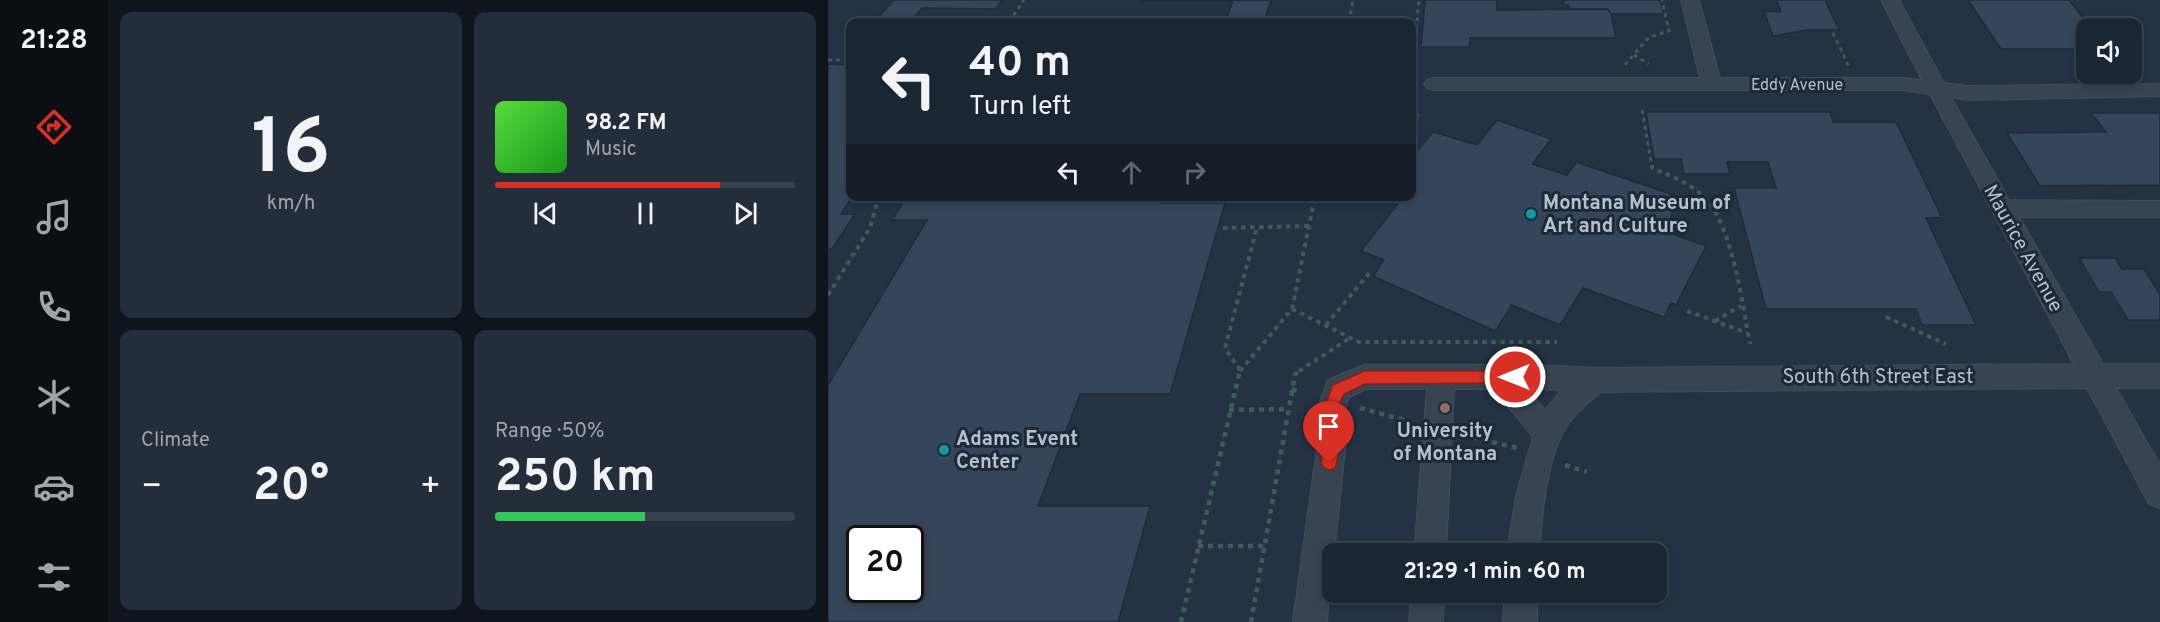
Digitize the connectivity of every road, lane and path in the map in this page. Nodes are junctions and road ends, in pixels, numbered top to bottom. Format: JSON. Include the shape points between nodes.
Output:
{"nodes":[{"id":1,"x":1024,"y":0,"type":"edge"},
{"id":2,"x":1353,"y":0,"type":"edge"},
{"id":3,"x":1419,"y":0,"type":"edge"},
{"id":4,"x":1662,"y":0,"type":"edge"},
{"id":5,"x":1690,"y":0,"type":"edge"},
{"id":6,"x":1890,"y":0,"type":"edge"},
{"id":7,"x":1012,"y":18,"type":"edge"},
{"id":8,"x":1350,"y":18,"type":"edge"},
{"id":9,"x":1416,"y":33,"type":"edge"},
{"id":10,"x":1833,"y":33,"type":"dead end"},
{"id":11,"x":1634,"y":55,"type":"junction"},
{"id":12,"x":828,"y":60,"type":"edge"},
{"id":13,"x":846,"y":60,"type":"edge"},
{"id":14,"x":1624,"y":67,"type":"dead end"},
{"id":15,"x":1655,"y":67,"type":"dead end"},
{"id":16,"x":1849,"y":68,"type":"dead end"},
{"id":17,"x":1434,"y":84,"type":"dead end"},
{"id":18,"x":1712,"y":84,"type":"junction"},
{"id":19,"x":1937,"y":90,"type":"junction"},
{"id":20,"x":2160,"y":90,"type":"edge"},
{"id":21,"x":1642,"y":110,"type":"dead end"},
{"id":22,"x":1421,"y":111,"type":"dead end"},
{"id":23,"x":1416,"y":118,"type":"edge"},
{"id":24,"x":878,"y":201,"type":"edge"},
{"id":25,"x":1314,"y":201,"type":"edge"},
{"id":26,"x":2002,"y":208,"type":"junction"},
{"id":27,"x":2160,"y":209,"type":"edge"},
{"id":28,"x":1310,"y":226,"type":"junction"},
{"id":29,"x":1257,"y":227,"type":"junction"},
{"id":30,"x":1223,"y":228,"type":"dead end"},
{"id":31,"x":1371,"y":271,"type":"dead end"},
{"id":32,"x":828,"y":295,"type":"edge"},
{"id":33,"x":1742,"y":306,"type":"junction"},
{"id":34,"x":1292,"y":309,"type":"junction"},
{"id":35,"x":1687,"y":311,"type":"dead end"},
{"id":36,"x":1886,"y":317,"type":"dead end"},
{"id":37,"x":1715,"y":321,"type":"junction"},
{"id":38,"x":1326,"y":325,"type":"junction"},
{"id":39,"x":1747,"y":333,"type":"junction"},
{"id":40,"x":1350,"y":338,"type":"junction"},
{"id":41,"x":1557,"y":342,"type":"dead end"},
{"id":42,"x":1750,"y":344,"type":"dead end"},
{"id":43,"x":1946,"y":344,"type":"dead end"},
{"id":44,"x":1240,"y":370,"type":"junction"},
{"id":45,"x":2095,"y":376,"type":"junction"},
{"id":46,"x":2160,"y":376,"type":"edge"},
{"id":47,"x":1441,"y":377,"type":"junction"},
{"id":48,"x":1494,"y":377,"type":"junction"},
{"id":49,"x":1595,"y":380,"type":"junction"},
{"id":50,"x":1292,"y":389,"type":"junction"},
{"id":51,"x":1300,"y":392,"type":"dead end"},
{"id":52,"x":1360,"y":408,"type":"dead end"},
{"id":53,"x":1289,"y":409,"type":"junction"},
{"id":54,"x":1229,"y":410,"type":"junction"},
{"id":55,"x":1414,"y":423,"type":"dead end"},
{"id":56,"x":1454,"y":432,"type":"dead end"},
{"id":57,"x":1548,"y":434,"type":"junction"},
{"id":58,"x":1520,"y":448,"type":"dead end"},
{"id":59,"x":1562,"y":464,"type":"dead end"},
{"id":60,"x":1587,"y":472,"type":"dead end"},
{"id":61,"x":2160,"y":494,"type":"edge"},
{"id":62,"x":1431,"y":543,"type":"edge"},
{"id":63,"x":1524,"y":543,"type":"edge"},
{"id":64,"x":1198,"y":546,"type":"junction"},
{"id":65,"x":1265,"y":546,"type":"junction"},
{"id":66,"x":1427,"y":603,"type":"edge"},
{"id":67,"x":1521,"y":603,"type":"edge"},
{"id":68,"x":1181,"y":622,"type":"edge"},
{"id":69,"x":1251,"y":622,"type":"edge"},
{"id":70,"x":1310,"y":622,"type":"edge"},
{"id":71,"x":1426,"y":622,"type":"edge"},
{"id":72,"x":1520,"y":622,"type":"edge"}],
"edges":[{"from":1,"to":7,"type":"path"},
{"from":2,"to":8,"type":"path"},
{"from":3,"to":9,"type":"path"},
{"from":4,"to":11,"type":"path","via":[[1669,31],[1649,37]]},
{"from":5,"to":18,"type":"street"},
{"from":6,"to":19,"type":"street","name":"Maurice Avenue"},
{"from":10,"to":16,"type":"path"},
{"from":11,"to":14,"type":"path"},
{"from":11,"to":15,"type":"path"},
{"from":12,"to":13,"type":"path"},
{"from":17,"to":18,"type":"street","name":"Eddy Avenue"},
{"from":18,"to":19,"type":"street","name":"Eddy Avenue","via":[[1902,84]]},
{"from":19,"to":20,"type":"street","name":"Eddy Avenue"},
{"from":19,"to":26,"type":"street","name":"Maurice Avenue"},
{"from":21,"to":33,"type":"path","via":[[1652,168],[1707,199],[1727,236]]},
{"from":22,"to":23,"type":"path"},
{"from":24,"to":32,"type":"path","via":[[870,228]]},
{"from":25,"to":28,"type":"path"},
{"from":26,"to":27,"type":"street"},
{"from":26,"to":45,"type":"street","name":"Maurice Avenue"},
{"from":28,"to":29,"type":"path"},
{"from":28,"to":34,"type":"path"},
{"from":29,"to":30,"type":"path"},
{"from":29,"to":44,"type":"path","via":[[1226,348]]},
{"from":31,"to":38,"type":"path"},
{"from":33,"to":37,"type":"path"},
{"from":33,"to":39,"type":"path"},
{"from":34,"to":38,"type":"path"},
{"from":34,"to":44,"type":"path"},
{"from":35,"to":37,"type":"path"},
{"from":36,"to":43,"type":"path"},
{"from":37,"to":39,"type":"path"},
{"from":38,"to":40,"type":"path"},
{"from":39,"to":42,"type":"path"},
{"from":40,"to":41,"type":"path","via":[[1359,342]]},
{"from":40,"to":50,"type":"path","via":[[1295,374]]},
{"from":44,"to":54,"type":"path"},
{"from":45,"to":46,"type":"street","name":"South 6th Street East"},
{"from":45,"to":49,"type":"street","name":"South 6th Street East"},
{"from":45,"to":61,"type":"street","name":"Maurice Avenue"},
{"from":47,"to":48,"type":"street","name":"South 6th Street East"},
{"from":47,"to":62,"type":"street"},
{"from":47,"to":70,"type":"street","name":"South 6th Street East","via":[[1364,377],[1338,389],[1329,415],[1332,440]]},
{"from":48,"to":49,"type":"street","name":"South 6th Street East"},
{"from":48,"to":57,"type":"street","via":[[1523,403]]},
{"from":49,"to":57,"type":"street","via":[[1565,405]]},
{"from":50,"to":51,"type":"path"},
{"from":50,"to":53,"type":"path"},
{"from":52,"to":55,"type":"path"},
{"from":53,"to":54,"type":"path"},
{"from":53,"to":65,"type":"path"},
{"from":54,"to":64,"type":"path"},
{"from":56,"to":58,"type":"path"},
{"from":57,"to":63,"type":"street","via":[[1527,515]]},
{"from":59,"to":60,"type":"path"},
{"from":64,"to":65,"type":"path"},
{"from":64,"to":68,"type":"path"},
{"from":65,"to":69,"type":"path"},
{"from":66,"to":71,"type":"street"},
{"from":67,"to":72,"type":"street"}]}
